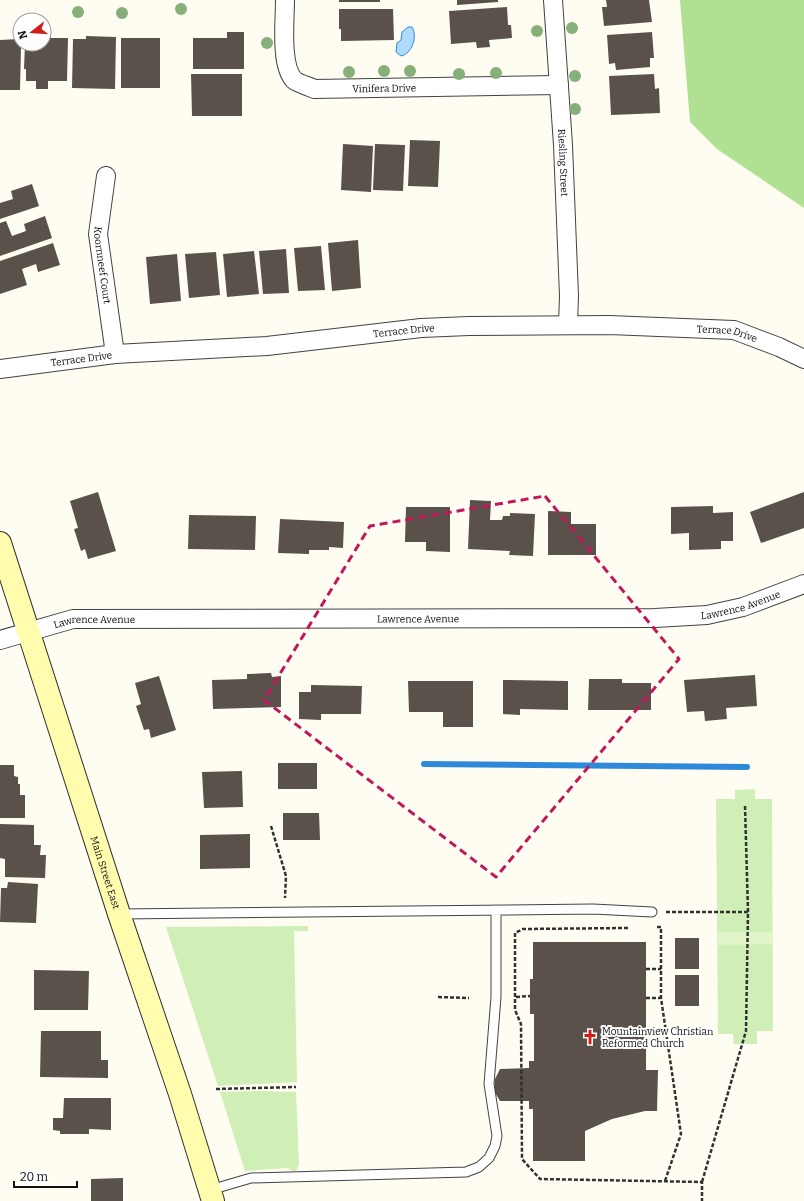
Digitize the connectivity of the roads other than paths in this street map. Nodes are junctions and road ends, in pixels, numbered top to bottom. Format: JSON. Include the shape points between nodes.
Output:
{"nodes":[{"id":1,"x":285,"y":0,"type":"edge"},
{"id":2,"x":553,"y":0,"type":"edge"},
{"id":3,"x":559,"y":85,"type":"junction"},
{"id":4,"x":106,"y":176,"type":"dead end"},
{"id":5,"x":568,"y":325,"type":"junction"},
{"id":6,"x":115,"y":354,"type":"junction"},
{"id":7,"x":804,"y":359,"type":"edge"},
{"id":8,"x":0,"y":369,"type":"edge"},
{"id":9,"x":0,"y":543,"type":"edge"},
{"id":10,"x":804,"y":584,"type":"edge"},
{"id":11,"x":29,"y":632,"type":"junction"},
{"id":12,"x":0,"y":640,"type":"edge"},
{"id":13,"x":496,"y":910,"type":"junction"},
{"id":14,"x":652,"y":912,"type":"road end"},
{"id":15,"x":120,"y":914,"type":"junction"},
{"id":16,"x":212,"y":1196,"type":"edge"}],
"edges":[{"from":1,"to":3,"type":"street","name":"Vinifera Drive","via":[[285,60],[288,70],[295,81],[314,89]]},
{"from":2,"to":3,"type":"street","name":"Riesling Street"},
{"from":3,"to":5,"type":"street","name":"Riesling Street","via":[[569,280]]},
{"from":4,"to":6,"type":"street","name":"Koornneef Court","via":[[98,234]]},
{"from":5,"to":6,"type":"street","name":"Terrace Drive","via":[[421,328],[268,346]]},
{"from":5,"to":7,"type":"street","name":"Terrace Drive","via":[[734,330]]},
{"from":6,"to":8,"type":"street","name":"Terrace Drive"},
{"from":9,"to":11,"type":"main road","name":"Main Street East"},
{"from":10,"to":11,"type":"street","name":"Lawrence Avenue","via":[[743,607],[707,615],[655,618],[73,619]]},
{"from":11,"to":12,"type":"street","name":"Lawrence Avenue"},
{"from":11,"to":15,"type":"main road","name":"Main Street East"},
{"from":13,"to":14,"type":"lane","via":[[593,909]]},
{"from":13,"to":15,"type":"lane"},
{"from":13,"to":16,"type":"lane","via":[[496,997],[489,1084],[497,1136],[489,1158],[479,1167],[466,1172],[251,1178]]},
{"from":15,"to":16,"type":"main road","name":"Main Street East"}]}
